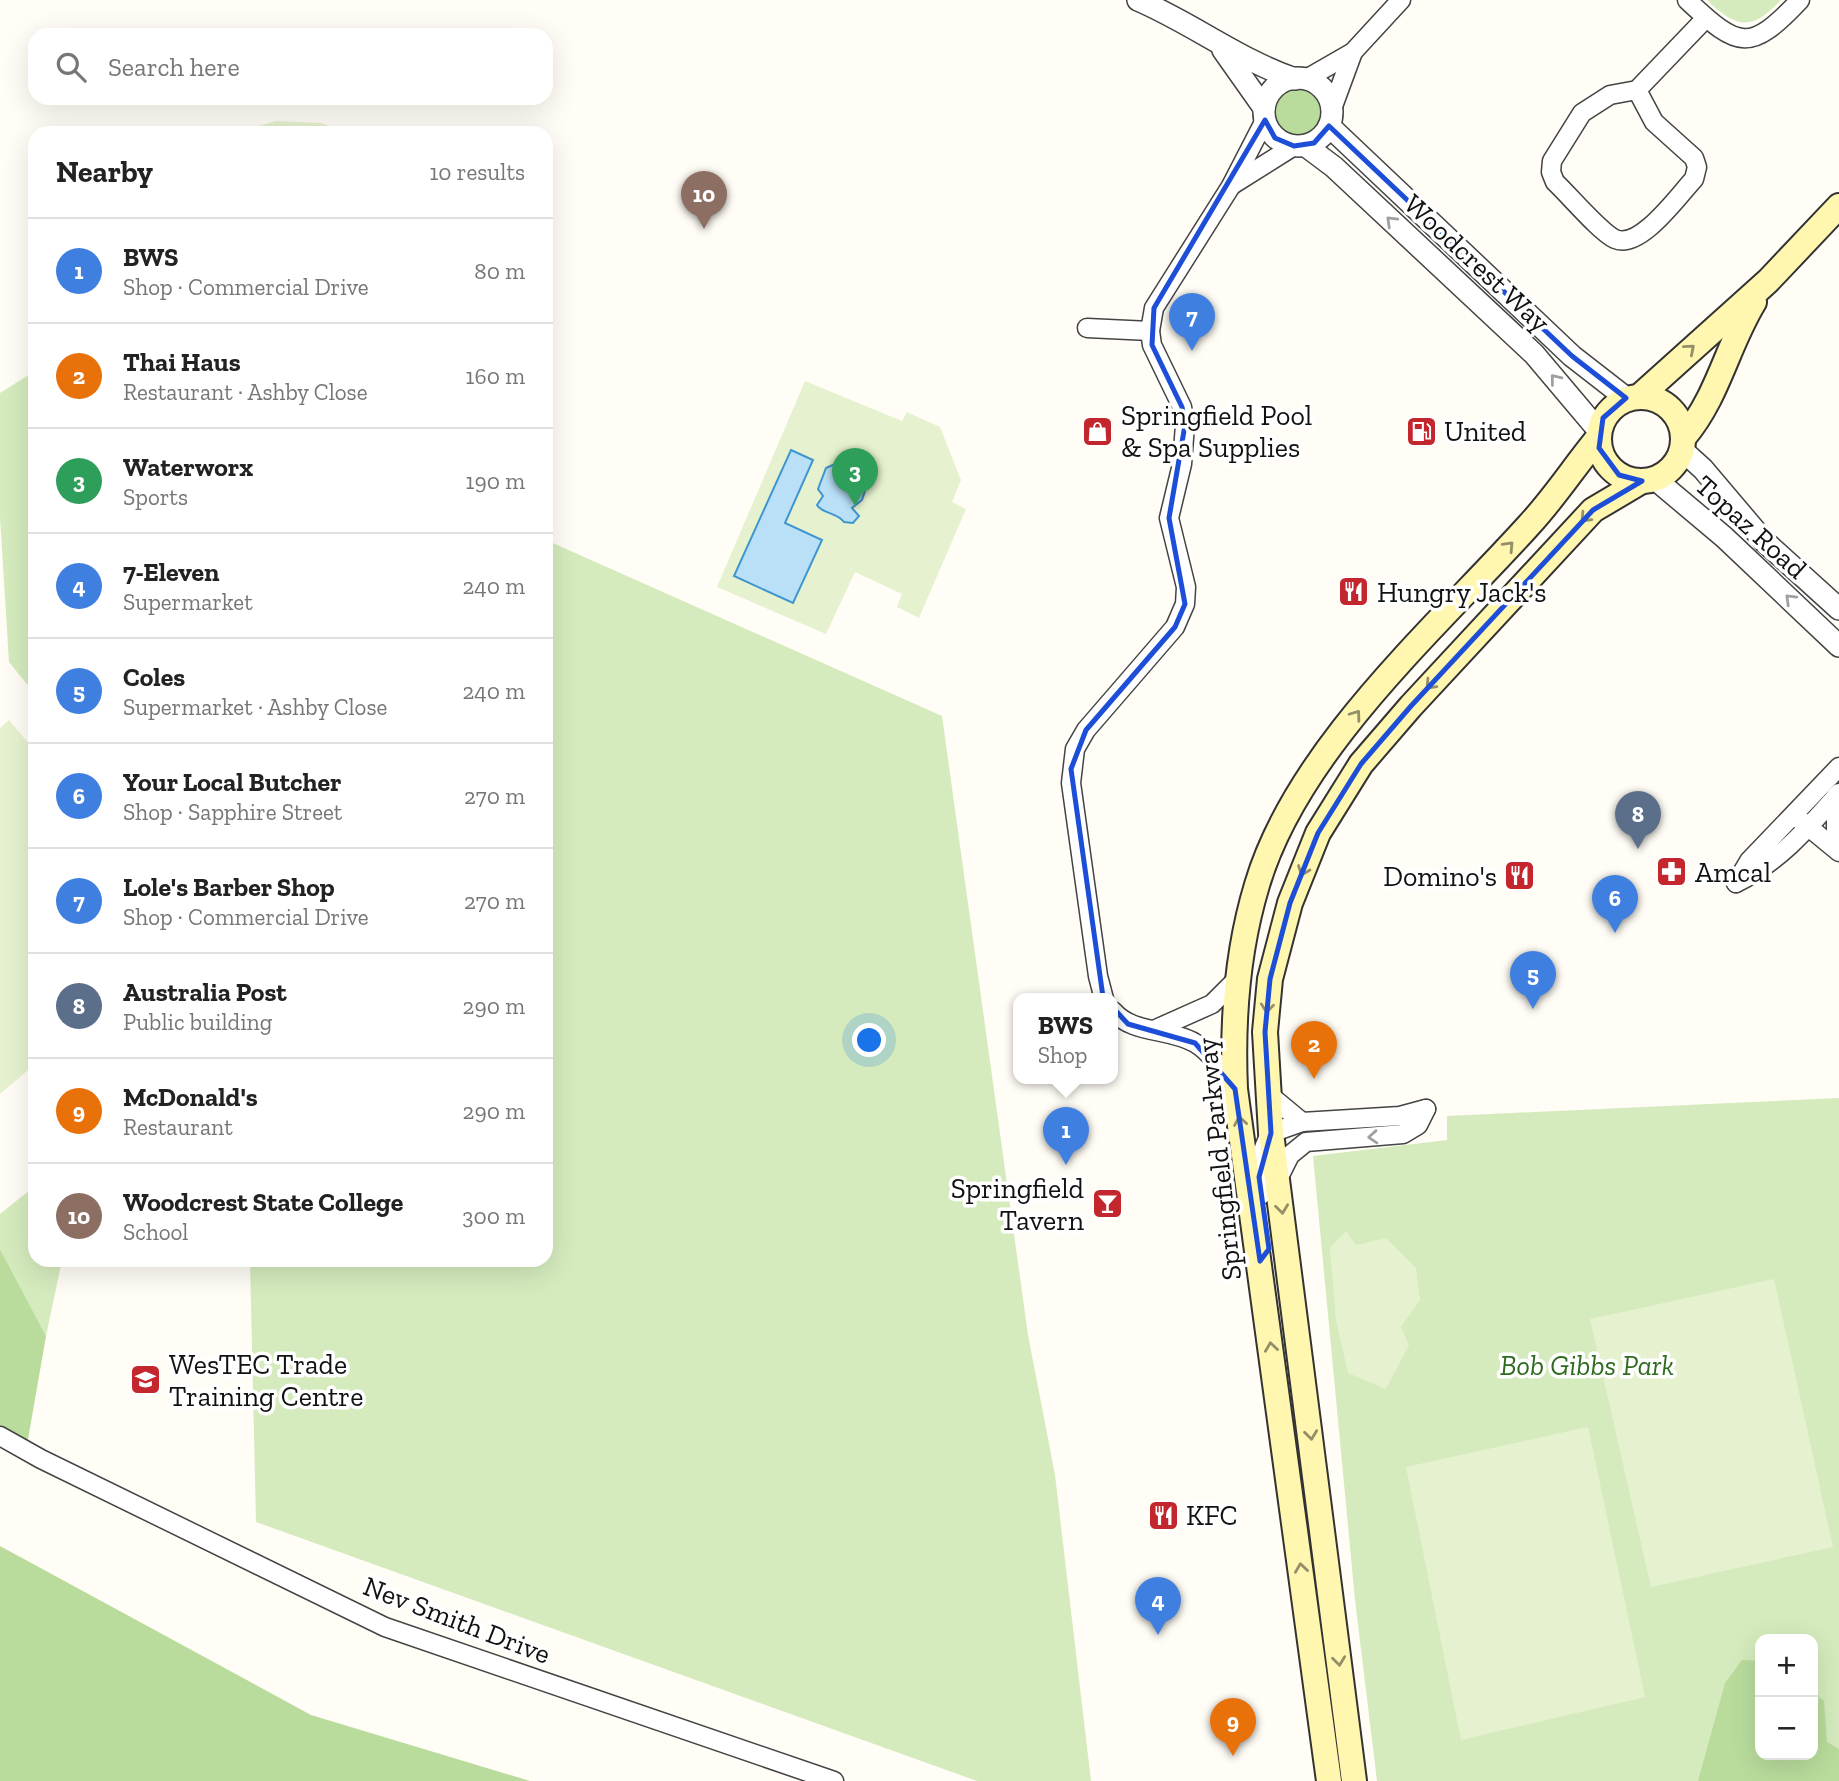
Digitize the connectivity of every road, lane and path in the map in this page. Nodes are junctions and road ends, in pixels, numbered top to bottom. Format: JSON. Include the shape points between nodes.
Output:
{"nodes":[{"id":1,"x":1138,"y":0,"type":"edge"},
{"id":2,"x":1401,"y":0,"type":"edge"},
{"id":3,"x":1687,"y":0,"type":"edge"},
{"id":4,"x":1800,"y":0,"type":"edge"},
{"id":5,"x":1706,"y":18,"type":"junction"},
{"id":6,"x":1210,"y":36,"type":"junction"},
{"id":7,"x":1353,"y":52,"type":"junction"},
{"id":8,"x":1300,"y":79,"type":"junction"},
{"id":9,"x":1637,"y":90,"type":"junction"},
{"id":10,"x":1264,"y":114,"type":"junction"},
{"id":11,"x":1331,"y":117,"type":"junction"},
{"id":12,"x":1300,"y":146,"type":"junction"},
{"id":13,"x":1231,"y":186,"type":"junction"},
{"id":14,"x":1839,"y":206,"type":"edge"},
{"id":15,"x":1768,"y":281,"type":"junction"},
{"id":16,"x":1087,"y":328,"type":"dead end"},
{"id":17,"x":1150,"y":331,"type":"junction"},
{"id":18,"x":1633,"y":397,"type":"junction"},
{"id":19,"x":1598,"y":435,"type":"junction"},
{"id":20,"x":1683,"y":444,"type":"junction"},
{"id":21,"x":1648,"y":480,"type":"junction"},
{"id":22,"x":1839,"y":609,"type":"edge"},
{"id":23,"x":1839,"y":646,"type":"edge"},
{"id":24,"x":1837,"y":767,"type":"edge"},
{"id":25,"x":1837,"y":794,"type":"edge"},
{"id":26,"x":1795,"y":815,"type":"junction"},
{"id":27,"x":1809,"y":828,"type":"junction"},
{"id":28,"x":1839,"y":844,"type":"edge"},
{"id":29,"x":1839,"y":852,"type":"edge"},
{"id":30,"x":1238,"y":978,"type":"junction"},
{"id":31,"x":1102,"y":993,"type":"edge"},
{"id":32,"x":1118,"y":1015,"type":"edge"},
{"id":33,"x":1156,"y":1029,"type":"junction"},
{"id":34,"x":1235,"y":1089,"type":"junction"},
{"id":35,"x":1267,"y":1093,"type":"junction"},
{"id":36,"x":1302,"y":1122,"type":"junction"},
{"id":37,"x":1271,"y":1133,"type":"junction"},
{"id":38,"x":1278,"y":1179,"type":"junction"},
{"id":39,"x":1260,"y":1261,"type":"junction"},
{"id":40,"x":0,"y":1436,"type":"edge"},
{"id":41,"x":834,"y":1781,"type":"edge"},
{"id":42,"x":1329,"y":1781,"type":"edge"},
{"id":43,"x":1354,"y":1781,"type":"edge"}],
"edges":[{"from":1,"to":6,"type":"street"},
{"from":2,"to":7,"type":"street"},
{"from":3,"to":5,"type":"street"},
{"from":4,"to":5,"type":"street","via":[[1771,31],[1749,39],[1730,36]]},
{"from":5,"to":9,"type":"street"},
{"from":6,"to":8,"type":"street","via":[[1267,69]]},
{"from":6,"to":10,"type":"street","via":[[1236,64]]},
{"from":7,"to":8,"type":"street"},
{"from":7,"to":11,"type":"street"},
{"from":8,"to":10,"type":"street","via":[[1274,88]]},
{"from":8,"to":11,"type":"street","via":[[1324,90]]},
{"from":9,"to":9,"type":"street","via":[[1610,95],[1581,113],[1552,161],[1551,172],[1555,182],[1614,239],[1627,241],[1641,236],[1694,179],[1697,167],[1694,158],[1654,122]]},
{"from":10,"to":12,"type":"street","via":[[1275,138]]},
{"from":10,"to":13,"type":"street"},
{"from":11,"to":12,"type":"street","via":[[1320,138]]},
{"from":11,"to":18,"type":"street","name":"Woodcrest Way","via":[[1572,356]]},
{"from":12,"to":13,"type":"street"},
{"from":19,"to":12,"type":"street","name":"Woodcrest Way","one_way":true,"via":[[1534,354],[1334,167]]},
{"from":13,"to":17,"type":"street","via":[[1154,308]]},
{"from":14,"to":15,"type":"main road"},
{"from":18,"to":15,"type":"main road","one_way":true},
{"from":15,"to":20,"type":"main road","via":[[1738,328],[1712,396]]},
{"from":16,"to":17,"type":"street"},
{"from":17,"to":31,"type":"street","via":[[1185,425],[1182,464],[1169,518],[1186,587],[1185,604],[1175,627],[1074,749],[1074,810]]},
{"from":18,"to":19,"type":"main road","via":[[1613,406]]},
{"from":18,"to":20,"type":"main road","via":[[1665,404],[1681,424]]},
{"from":19,"to":21,"type":"main road","via":[[1609,468],[1619,475]]},
{"from":30,"to":19,"type":"main road","name":"Springfield Parkway","one_way":true,"via":[[1257,885],[1296,799],[1363,706],[1565,484]]},
{"from":20,"to":21,"type":"main road","via":[[1667,472]]},
{"from":20,"to":22,"type":"street","name":"Topaz Road","via":[[1763,541]]},
{"from":23,"to":21,"type":"street","name":"Topaz Road","one_way":true,"via":[[1724,537]]},
{"from":21,"to":35,"type":"main road","name":"Springfield Parkway","one_way":true,"via":[[1593,510],[1411,706],[1362,764],[1318,833],[1290,903],[1270,979],[1265,1032]]},
{"from":24,"to":26,"type":"street"},
{"from":25,"to":27,"type":"street"},
{"from":25,"to":28,"type":"street"},
{"from":26,"to":27,"type":"street"},
{"from":26,"to":27,"type":"street","via":[[1749,860],[1736,883],[1765,869]]},
{"from":27,"to":29,"type":"street"},
{"from":30,"to":33,"type":"street","via":[[1212,1004]]},
{"from":30,"to":34,"type":"main road","name":"Springfield Parkway"},
{"from":32,"to":33,"type":"street","via":[[1128,1024]]},
{"from":33,"to":34,"type":"street","via":[[1195,1043],[1218,1064]]},
{"from":39,"to":34,"type":"main road","name":"Springfield Parkway","one_way":true},
{"from":35,"to":36,"type":"street"},
{"from":35,"to":37,"type":"main road","name":"Springfield Parkway"},
{"from":36,"to":37,"type":"street"},
{"from":36,"to":38,"type":"street","one_way":true,"via":[[1400,1116],[1426,1108],[1418,1125],[1404,1134],[1306,1142],[1290,1155]]},
{"from":37,"to":38,"type":"main road","name":"Springfield Parkway"},
{"from":37,"to":39,"type":"street","via":[[1262,1147],[1259,1177],[1269,1250]]},
{"from":38,"to":43,"type":"main road","name":"Springfield Parkway","one_way":true},
{"from":42,"to":39,"type":"main road","name":"Springfield Parkway","one_way":true},
{"from":40,"to":41,"type":"street","name":"Nev Smith Drive","via":[[385,1627]]}]}
